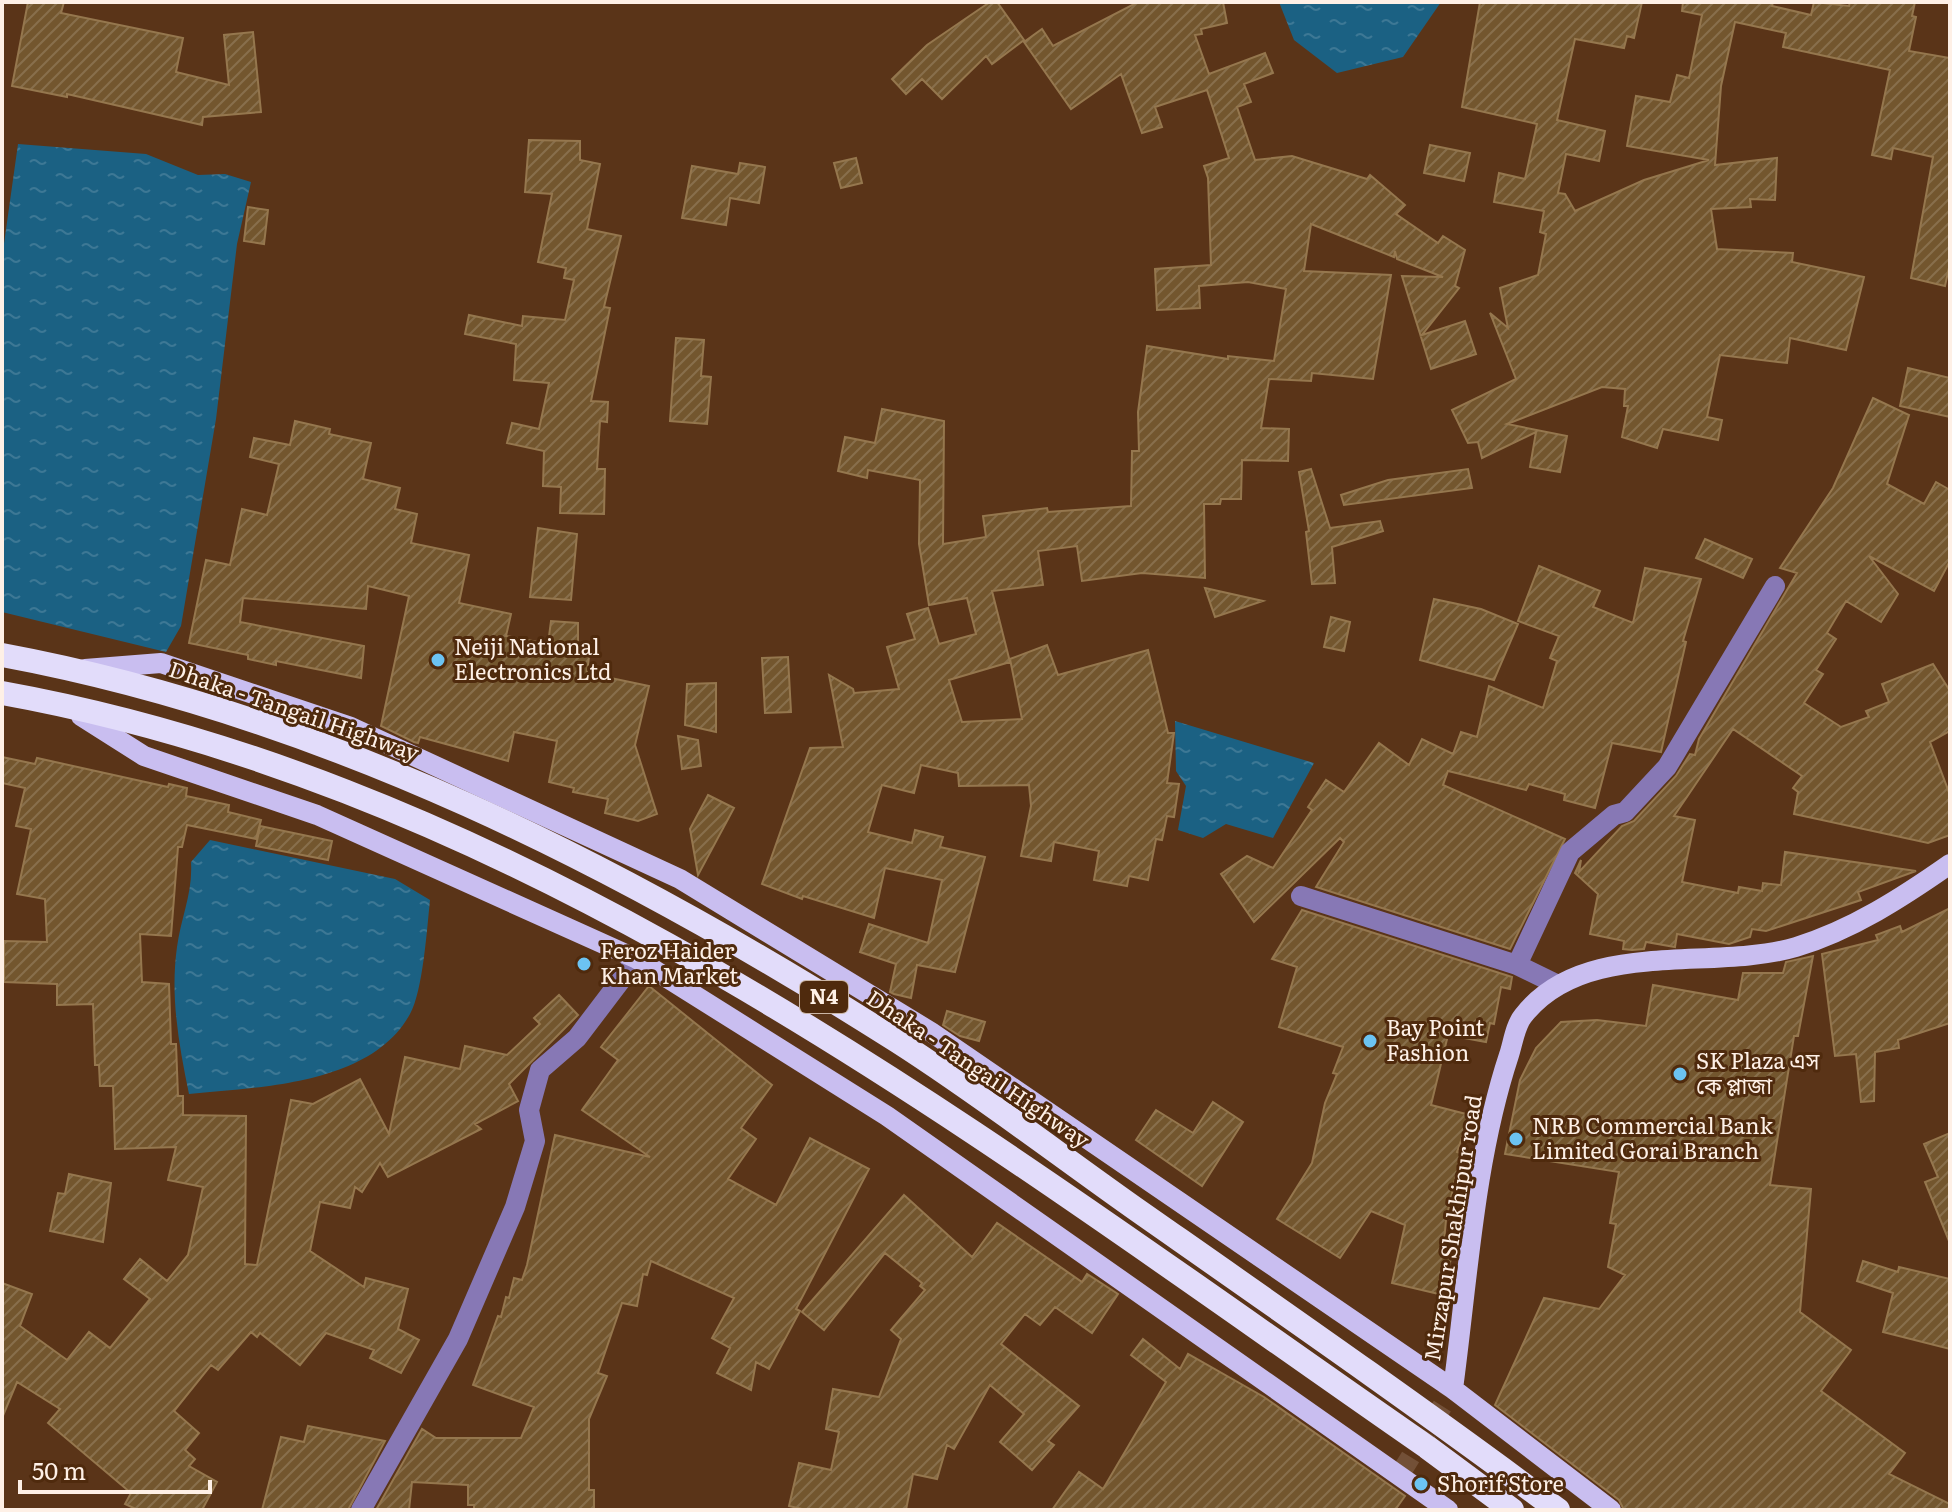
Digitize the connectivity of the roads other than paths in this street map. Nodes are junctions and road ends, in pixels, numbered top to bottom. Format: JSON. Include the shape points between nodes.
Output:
{"nodes":[{"id":1,"x":1775,"y":586,"type":"dead end"},
{"id":2,"x":2,"y":655,"type":"edge"},
{"id":3,"x":81,"y":670,"type":"junction"},
{"id":4,"x":2,"y":693,"type":"edge"},
{"id":5,"x":60,"y":703,"type":"junction"},
{"id":6,"x":1950,"y":864,"type":"edge"},
{"id":7,"x":1301,"y":896,"type":"dead end"},
{"id":8,"x":637,"y":959,"type":"junction"},
{"id":9,"x":1517,"y":965,"type":"junction"},
{"id":10,"x":1556,"y":984,"type":"junction"},
{"id":11,"x":1453,"y":1389,"type":"junction"},
{"id":12,"x":361,"y":1510,"type":"edge"},
{"id":13,"x":1448,"y":1510,"type":"edge"},
{"id":14,"x":1512,"y":1510,"type":"edge"},
{"id":15,"x":1558,"y":1510,"type":"edge"},
{"id":16,"x":1611,"y":1510,"type":"edge"}],
"edges":[{"from":1,"to":9,"type":"street","via":[[1667,767],[1625,812],[1614,815],[1570,852]]},
{"from":2,"to":3,"type":"highway","name":"Dhaka - Tangail Highway","number":"N4"},
{"from":3,"to":11,"type":"main road","via":[[161,663],[351,727],[680,879],[931,1032]]},
{"from":3,"to":15,"type":"highway","name":"Dhaka - Tangail Highway","number":"N4","via":[[238,715],[431,787],[702,923],[899,1042]]},
{"from":4,"to":5,"type":"highway","number":"N4"},
{"from":5,"to":8,"type":"main road","via":[[144,756],[317,815]]},
{"from":5,"to":14,"type":"highway","number":"N4","via":[[229,749],[411,816],[653,936],[879,1068]]},
{"from":6,"to":10,"type":"main road","name":"Mirzapur Shakhipur road","via":[[1895,902],[1796,947],[1632,963]]},
{"from":7,"to":9,"type":"street"},
{"from":8,"to":12,"type":"street","via":[[577,1038],[540,1070],[529,1110],[535,1141],[515,1207],[458,1339]]},
{"from":8,"to":13,"type":"main road","via":[[887,1116]]},
{"from":9,"to":10,"type":"street"},
{"from":10,"to":11,"type":"main road","name":"Mirzapur Shakhipur road","via":[[1521,1018],[1492,1106]]},
{"from":11,"to":16,"type":"main road"}]}
